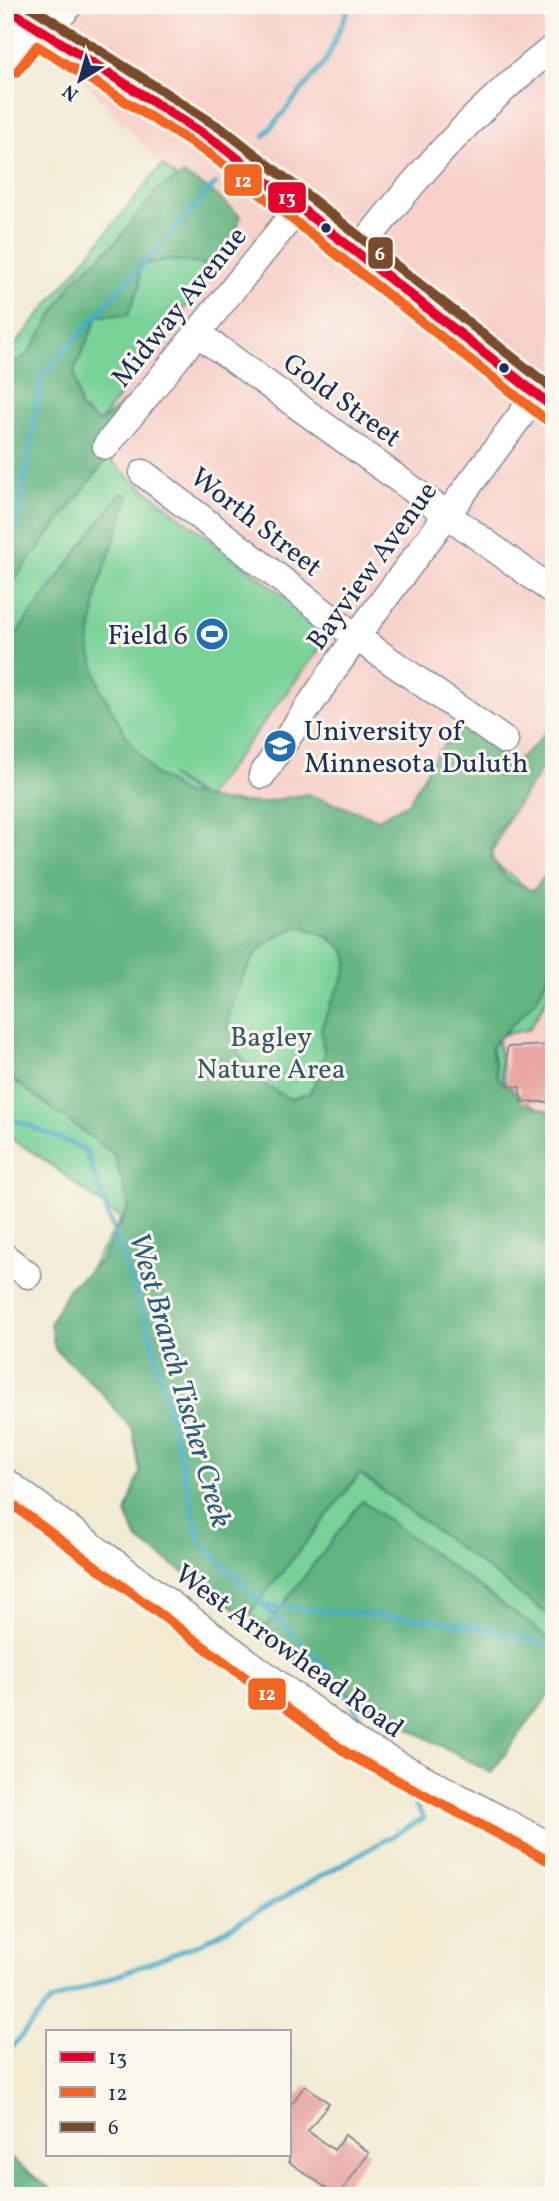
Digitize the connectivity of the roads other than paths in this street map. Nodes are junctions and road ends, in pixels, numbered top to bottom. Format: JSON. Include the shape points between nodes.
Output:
{"nodes":[{"id":1,"x":69,"y":5,"type":"edge"},
{"id":2,"x":5,"y":7,"type":"edge"},
{"id":3,"x":33,"y":27,"type":"junction"},
{"id":4,"x":554,"y":47,"type":"edge"},
{"id":5,"x":5,"y":65,"type":"edge"},
{"id":6,"x":300,"y":206,"type":"junction"},
{"id":7,"x":357,"y":253,"type":"junction"},
{"id":8,"x":197,"y":333,"type":"junction"},
{"id":9,"x":545,"y":401,"type":"edge"},
{"id":10,"x":106,"y":446,"type":"dead end"},
{"id":11,"x":143,"y":472,"type":"dead end"},
{"id":12,"x":447,"y":513,"type":"junction"},
{"id":13,"x":554,"y":592,"type":"edge"},
{"id":14,"x":356,"y":637,"type":"junction"},
{"id":15,"x":505,"y":741,"type":"dead end"},
{"id":16,"x":262,"y":775,"type":"dead end"},
{"id":17,"x":5,"y":1257,"type":"edge"},
{"id":18,"x":28,"y":1275,"type":"dead end"},
{"id":19,"x":5,"y":1480,"type":"edge"},
{"id":20,"x":554,"y":1848,"type":"edge"}],
"edges":[{"from":1,"to":3,"type":"street"},
{"from":2,"to":3,"type":"street"},
{"from":3,"to":5,"type":"street"},
{"from":3,"to":6,"type":"street","via":[[219,144]]},
{"from":4,"to":7,"type":"street","via":[[445,146]]},
{"from":6,"to":7,"type":"street"},
{"from":6,"to":8,"type":"street","name":"Midway Avenue"},
{"from":7,"to":9,"type":"street"},
{"from":8,"to":10,"type":"street","name":"Midway Avenue"},
{"from":8,"to":12,"type":"street","name":"Gold Street"},
{"from":9,"to":12,"type":"street","name":"Bayview Avenue"},
{"from":11,"to":14,"type":"street","name":"Worth Street"},
{"from":12,"to":13,"type":"street","name":"Gold Street"},
{"from":12,"to":14,"type":"street","name":"Bayview Avenue"},
{"from":14,"to":15,"type":"street","name":"Worth Street"},
{"from":14,"to":16,"type":"street","name":"Bayview Avenue"},
{"from":17,"to":18,"type":"street"},
{"from":19,"to":20,"type":"street","name":"West Arrowhead Road","via":[[356,1742]]}]}
